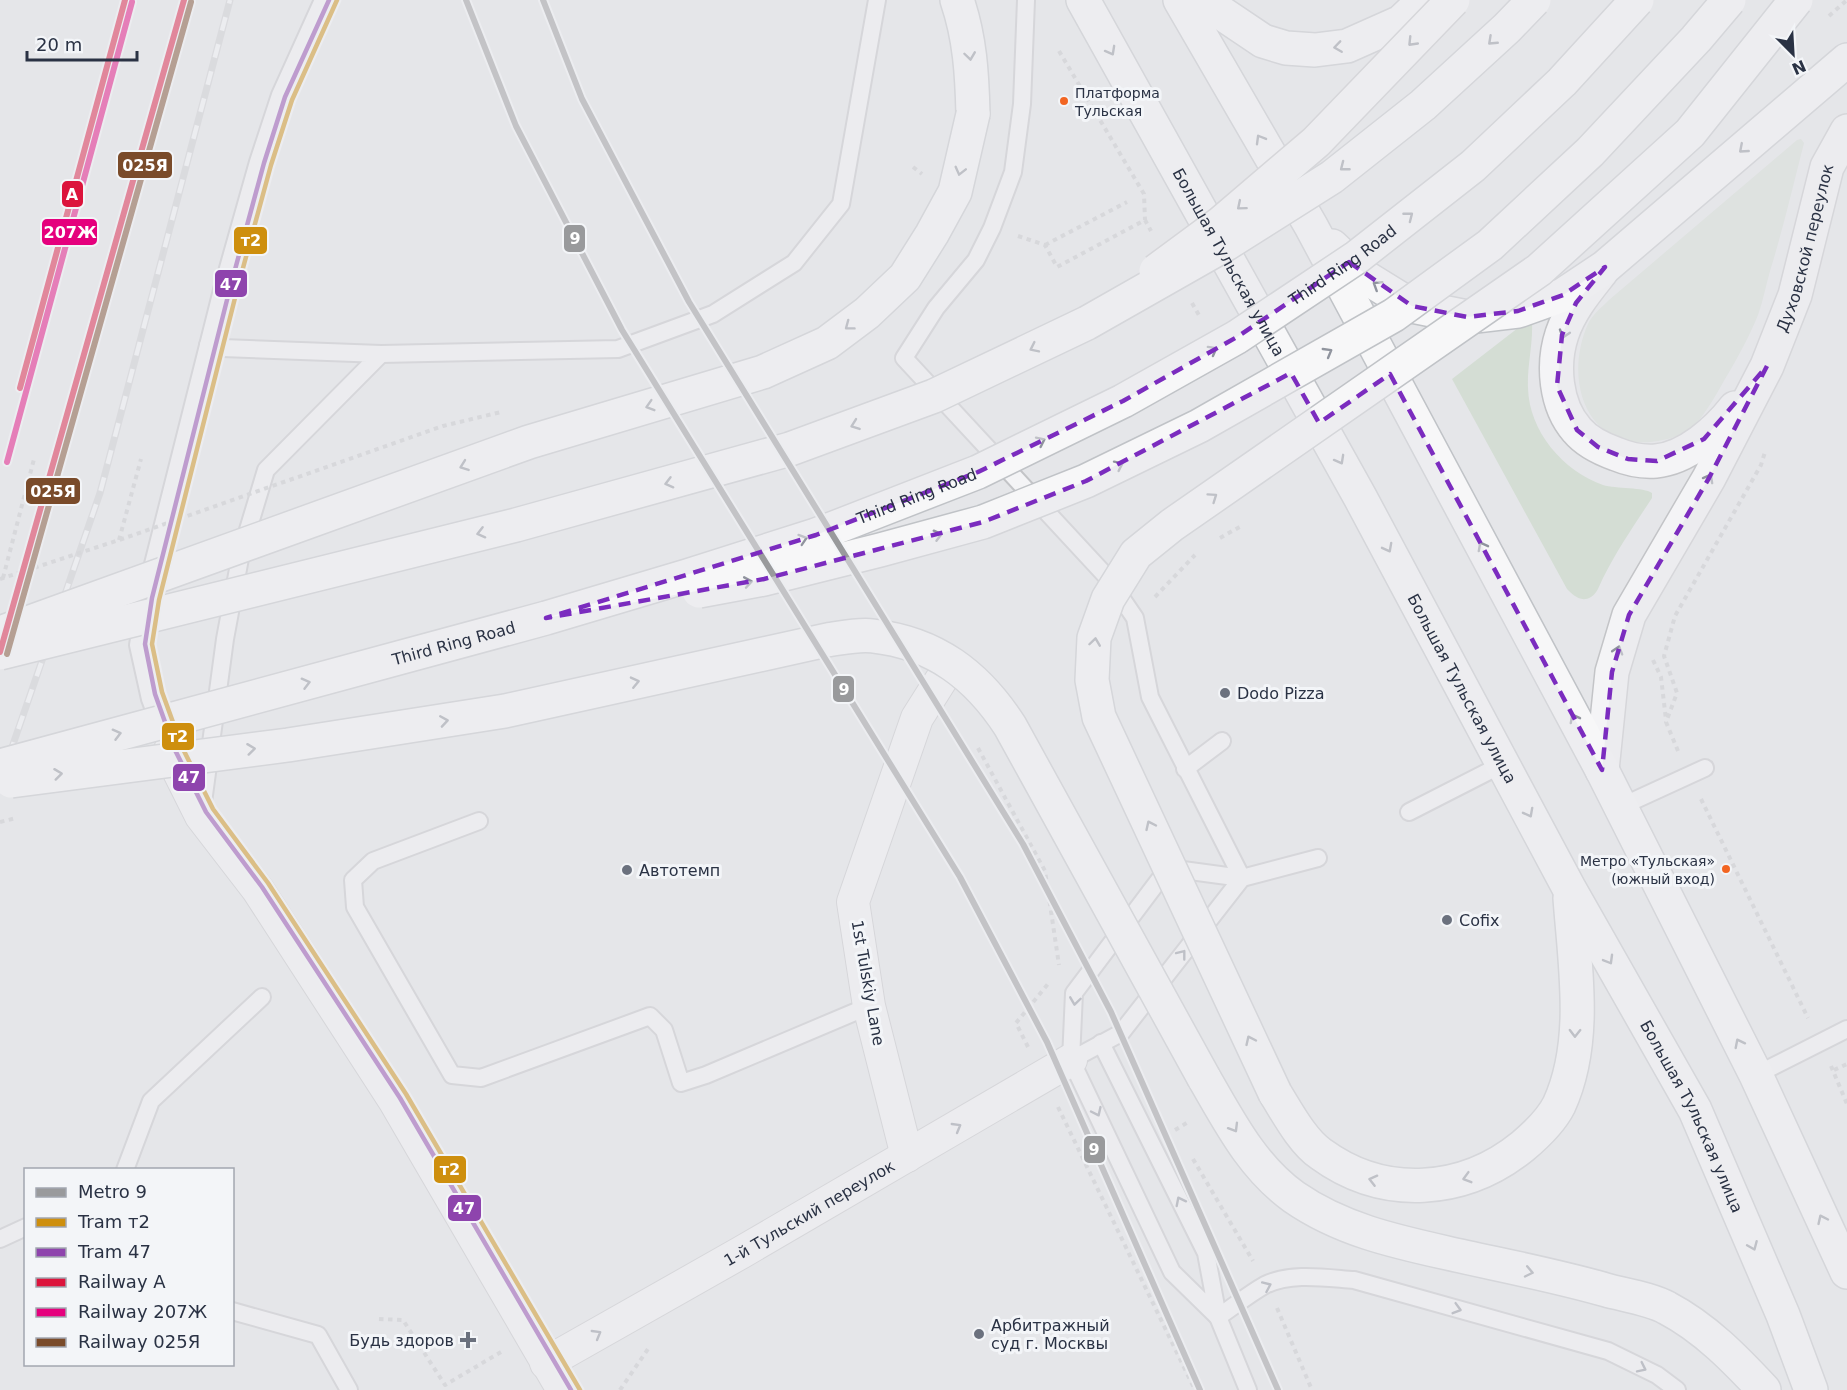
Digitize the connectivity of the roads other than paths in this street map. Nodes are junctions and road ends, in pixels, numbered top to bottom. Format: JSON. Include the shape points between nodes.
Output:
{"nodes":[{"id":1,"x":323,"y":0,"type":"edge"},
{"id":2,"x":877,"y":0,"type":"edge"},
{"id":3,"x":957,"y":0,"type":"edge"},
{"id":4,"x":1026,"y":0,"type":"edge"},
{"id":5,"x":1083,"y":0,"type":"edge"},
{"id":6,"x":1180,"y":0,"type":"edge"},
{"id":7,"x":1202,"y":0,"type":"edge"},
{"id":8,"x":1424,"y":0,"type":"edge"},
{"id":9,"x":1453,"y":0,"type":"edge"},
{"id":10,"x":1534,"y":0,"type":"edge"},
{"id":11,"x":1638,"y":0,"type":"edge"},
{"id":12,"x":1729,"y":0,"type":"edge"},
{"id":13,"x":1796,"y":0,"type":"edge"},
{"id":14,"x":1847,"y":60,"type":"edge"},
{"id":15,"x":1847,"y":131,"type":"edge"},
{"id":16,"x":1311,"y":226,"type":"junction"},
{"id":17,"x":1605,"y":267,"type":"junction"},
{"id":18,"x":1087,"y":322,"type":"junction"},
{"id":19,"x":208,"y":345,"type":"junction"},
{"id":20,"x":381,"y":354,"type":"junction"},
{"id":21,"x":1767,"y":366,"type":"junction"},
{"id":22,"x":546,"y":618,"type":"junction"},
{"id":23,"x":0,"y":633,"type":"edge"},
{"id":24,"x":0,"y":653,"type":"edge"},
{"id":25,"x":941,"y":680,"type":"dead end"},
{"id":26,"x":1222,"y":741,"type":"dead end"},
{"id":27,"x":169,"y":752,"type":"joint"},
{"id":28,"x":1503,"y":764,"type":"junction"},
{"id":29,"x":0,"y":766,"type":"edge"},
{"id":30,"x":1185,"y":769,"type":"junction"},
{"id":31,"x":1602,"y":770,"type":"junction"},
{"id":32,"x":1697,"y":771,"type":"road end"},
{"id":33,"x":0,"y":782,"type":"edge"},
{"id":34,"x":1620,"y":807,"type":"junction"},
{"id":35,"x":1409,"y":812,"type":"dead end"},
{"id":36,"x":201,"y":816,"type":"junction"},
{"id":37,"x":479,"y":821,"type":"dead end"},
{"id":38,"x":1318,"y":858,"type":"dead end"},
{"id":39,"x":1242,"y":878,"type":"junction"},
{"id":40,"x":1570,"y":890,"type":"junction"},
{"id":41,"x":262,"y":997,"type":"dead end"},
{"id":42,"x":869,"y":1006,"type":"junction"},
{"id":43,"x":1847,"y":1029,"type":"edge"},
{"id":44,"x":1101,"y":1043,"type":"junction"},
{"id":45,"x":1071,"y":1060,"type":"junction"},
{"id":46,"x":1756,"y":1075,"type":"junction"},
{"id":47,"x":907,"y":1156,"type":"junction"},
{"id":48,"x":126,"y":1168,"type":"edge"},
{"id":49,"x":24,"y":1228,"type":"edge"},
{"id":50,"x":0,"y":1239,"type":"edge"},
{"id":51,"x":1847,"y":1272,"type":"edge"},
{"id":52,"x":234,"y":1312,"type":"edge"},
{"id":53,"x":1218,"y":1317,"type":"junction"},
{"id":54,"x":546,"y":1363,"type":"junction"},
{"id":55,"x":349,"y":1390,"type":"edge"},
{"id":56,"x":562,"y":1390,"type":"edge"},
{"id":57,"x":1248,"y":1390,"type":"edge"},
{"id":58,"x":1677,"y":1390,"type":"edge"},
{"id":59,"x":1764,"y":1390,"type":"edge"},
{"id":60,"x":1811,"y":1390,"type":"edge"}],
"edges":[{"from":1,"to":19,"type":"lane","via":[[280,95]]},
{"from":2,"to":20,"type":"lane","via":[[841,204],[794,263],[713,314],[618,349]]},
{"from":3,"to":23,"type":"main road","one_way":true,"bridge":true,"via":[[971,63],[973,114],[955,192],[905,277],[867,313],[827,342],[763,372],[530,442]]},
{"from":4,"to":30,"type":"lane","via":[[1022,104],[1013,171],[976,260],[936,308],[904,358],[1107,577],[1135,618],[1150,697]]},
{"from":5,"to":28,"type":"main road","name":"Большая Тульская улица","one_way":true,"via":[[1360,496]]},
{"from":16,"to":6,"type":"main road","one_way":true},
{"from":8,"to":7,"type":"main road","one_way":true,"via":[[1401,22],[1347,46],[1315,50],[1263,41]]},
{"from":9,"to":18,"type":"main road","one_way":true,"bridge":true,"via":[[1316,142],[1221,223]]},
{"from":10,"to":18,"type":"main road","one_way":true,"bridge":true,"via":[[1423,105],[1332,177],[1227,244]]},
{"from":22,"to":11,"type":"main road","name":"Third Ring Road","one_way":true,"bridge":true,"via":[[816,535],[978,472],[1123,401],[1237,337],[1357,257],[1473,166],[1562,82]]},
{"from":22,"to":12,"type":"main road","one_way":true,"bridge":true,"via":[[764,579],[982,522],[1086,482],[1198,426],[1394,315],[1490,245],[1590,152]]},
{"from":40,"to":13,"type":"main road","one_way":true,"bridge":true,"via":[[1576,988],[1575,1057],[1558,1106],[1538,1133],[1492,1168],[1470,1178],[1431,1186],[1394,1185],[1354,1175],[1319,1153],[1275,1093],[1099,717],[1092,680],[1094,638],[1108,599],[1136,554],[1539,270],[1690,133]]},
{"from":14,"to":17,"type":"main road","one_way":true},
{"from":15,"to":21,"type":"street","name":"Духовской переулок","via":[[1827,167],[1795,295]]},
{"from":17,"to":16,"type":"main road","one_way":true,"via":[[1563,295],[1518,311],[1467,317],[1412,306],[1365,277]]},
{"from":31,"to":16,"type":"main road","one_way":true},
{"from":17,"to":21,"type":"street","one_way":true,"via":[[1576,303],[1562,335],[1557,363],[1557,386],[1563,407],[1577,430],[1598,447],[1628,459],[1657,461],[1682,453],[1729,416]]},
{"from":18,"to":24,"type":"main road","one_way":true,"bridge":true,"via":[[934,396],[790,449],[516,525]]},
{"from":19,"to":20,"type":"lane"},
{"from":19,"to":27,"type":"lane","via":[[146,593],[138,645],[150,699]]},
{"from":20,"to":36,"type":"lane","via":[[266,470],[241,553]]},
{"from":31,"to":21,"type":"street","one_way":true,"via":[[1612,672],[1629,615],[1709,478]]},
{"from":29,"to":22,"type":"main road","name":"Third Ring Road","one_way":true,"bridge":true},
{"from":25,"to":42,"type":"street","name":"1st Tulskiy Lane","via":[[917,718],[853,902]]},
{"from":26,"to":30,"type":"lane"},
{"from":27,"to":36,"type":"street"},
{"from":28,"to":35,"type":"lane"},
{"from":28,"to":40,"type":"main road","name":"Большая Тульская улица","one_way":true},
{"from":30,"to":39,"type":"lane"},
{"from":31,"to":34,"type":"main road"},
{"from":32,"to":34,"type":"lane"},
{"from":33,"to":59,"type":"main road","one_way":true,"bridge":true,"via":[[288,745],[505,711],[827,640],[871,635],[911,643],[951,663],[994,701],[1245,1148],[1294,1197],[1352,1228],[1376,1236],[1574,1281],[1666,1307],[1703,1332]]},
{"from":46,"to":34,"type":"main road","one_way":true},
{"from":36,"to":54,"type":"street","via":[[258,890],[394,1100]]},
{"from":37,"to":42,"type":"lane","via":[[373,861],[353,880],[355,907],[453,1075],[481,1078],[650,1016],[664,1030],[681,1083]]},
{"from":38,"to":39,"type":"lane"},
{"from":44,"to":39,"type":"lane","one_way":true,"via":[[1121,1033]]},
{"from":39,"to":45,"type":"lane","one_way":true,"via":[[1168,868],[1074,993]]},
{"from":40,"to":60,"type":"main road","name":"Большая Тульская улица","one_way":true,"via":[[1695,1110]]},
{"from":41,"to":48,"type":"lane","via":[[151,1101]]},
{"from":42,"to":47,"type":"street","name":"1st Tulskiy Lane"},
{"from":43,"to":46,"type":"lane"},
{"from":44,"to":45,"type":"lane"},
{"from":53,"to":44,"type":"lane","one_way":true,"via":[[1206,1253]]},
{"from":47,"to":45,"type":"street","name":"1-й Тульский переулок","one_way":true},
{"from":45,"to":53,"type":"lane","one_way":true,"via":[[1172,1272]]},
{"from":51,"to":46,"type":"main road","one_way":true},
{"from":54,"to":47,"type":"street","name":"1-й Тульский переулок","one_way":true},
{"from":49,"to":50,"type":"lane"},
{"from":52,"to":55,"type":"lane","via":[[318,1335]]},
{"from":53,"to":57,"type":"lane"},
{"from":53,"to":58,"type":"lane","one_way":true,"via":[[1266,1284],[1312,1277],[1354,1280],[1608,1351]]},
{"from":54,"to":56,"type":"street"}]}
